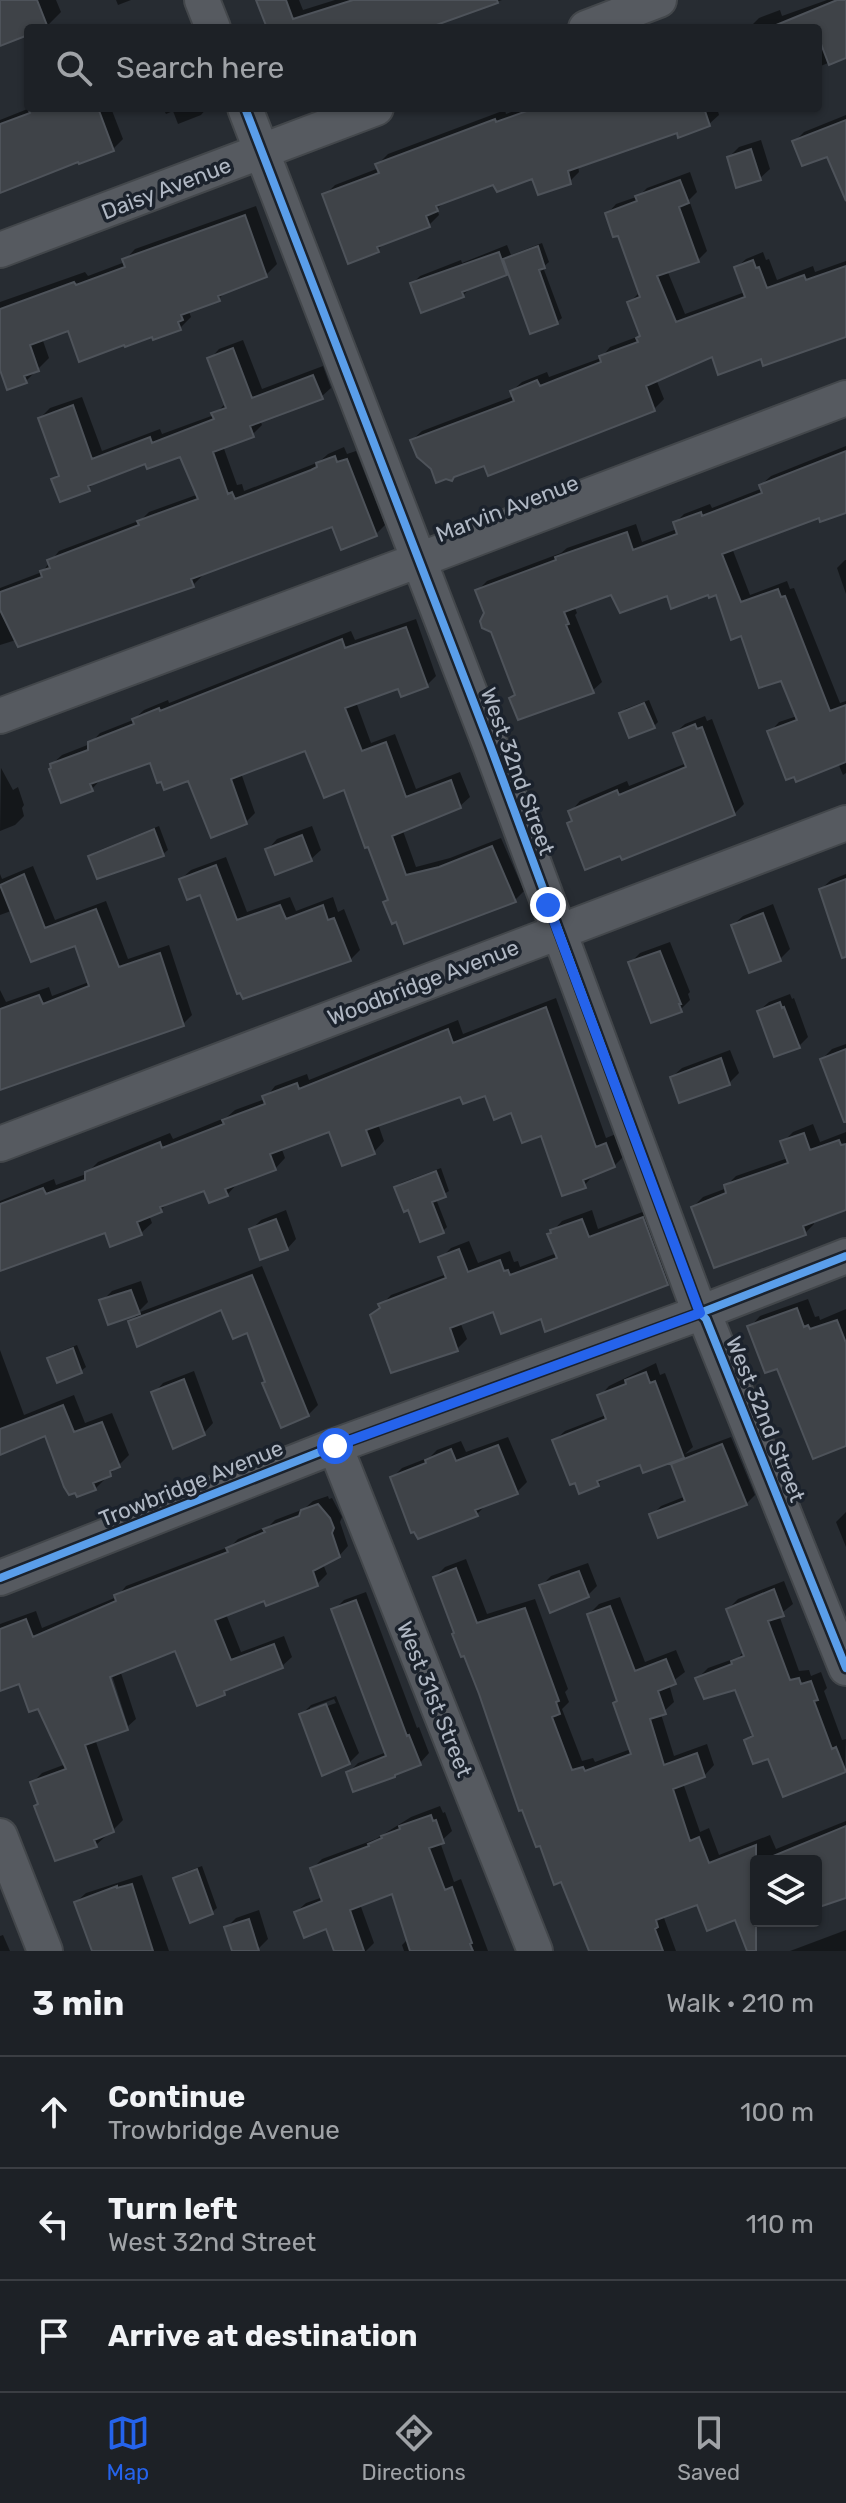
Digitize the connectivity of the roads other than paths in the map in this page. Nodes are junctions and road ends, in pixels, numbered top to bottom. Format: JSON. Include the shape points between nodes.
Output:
{"nodes":[{"id":1,"x":202,"y":0,"type":"edge"},
{"id":2,"x":659,"y":0,"type":"edge"},
{"id":3,"x":211,"y":24,"type":"edge"},
{"id":4,"x":596,"y":24,"type":"edge"},
{"id":5,"x":247,"y":112,"type":"edge"},
{"id":6,"x":366,"y":112,"type":"edge"},
{"id":7,"x":262,"y":152,"type":"junction"},
{"id":8,"x":0,"y":250,"type":"edge"},
{"id":9,"x":846,"y":398,"type":"edge"},
{"id":10,"x":419,"y":560,"type":"junction"},
{"id":11,"x":0,"y":716,"type":"edge"},
{"id":12,"x":846,"y":823,"type":"edge"},
{"id":13,"x":557,"y":931,"type":"junction"},
{"id":14,"x":0,"y":1144,"type":"edge"},
{"id":15,"x":846,"y":1256,"type":"edge"},
{"id":16,"x":700,"y":1313,"type":"junction"},
{"id":17,"x":335,"y":1446,"type":"junction"},
{"id":18,"x":0,"y":1578,"type":"edge"},
{"id":19,"x":846,"y":1668,"type":"edge"},
{"id":20,"x":0,"y":1836,"type":"edge"},
{"id":21,"x":45,"y":1951,"type":"edge"},
{"id":22,"x":535,"y":1951,"type":"edge"}],
"edges":[{"from":1,"to":3,"type":"street"},
{"from":2,"to":4,"type":"street"},
{"from":5,"to":7,"type":"street","name":"West 32nd Street"},
{"from":6,"to":7,"type":"street","name":"Daisy Avenue"},
{"from":7,"to":8,"type":"street","name":"Daisy Avenue"},
{"from":7,"to":10,"type":"street","name":"West 32nd Street"},
{"from":9,"to":10,"type":"street","name":"Marvin Avenue"},
{"from":10,"to":11,"type":"street","name":"Marvin Avenue"},
{"from":10,"to":13,"type":"street","name":"West 32nd Street"},
{"from":12,"to":13,"type":"street","name":"Woodbridge Avenue"},
{"from":13,"to":14,"type":"street","name":"Woodbridge Avenue"},
{"from":13,"to":16,"type":"street","name":"West 32nd Street"},
{"from":15,"to":16,"type":"street","name":"Trowbridge Avenue"},
{"from":16,"to":17,"type":"street","name":"Trowbridge Avenue"},
{"from":16,"to":19,"type":"street","name":"West 32nd Street"},
{"from":17,"to":18,"type":"street","name":"Trowbridge Avenue"},
{"from":17,"to":22,"type":"street","name":"West 31st Street"},
{"from":20,"to":21,"type":"street"}]}
